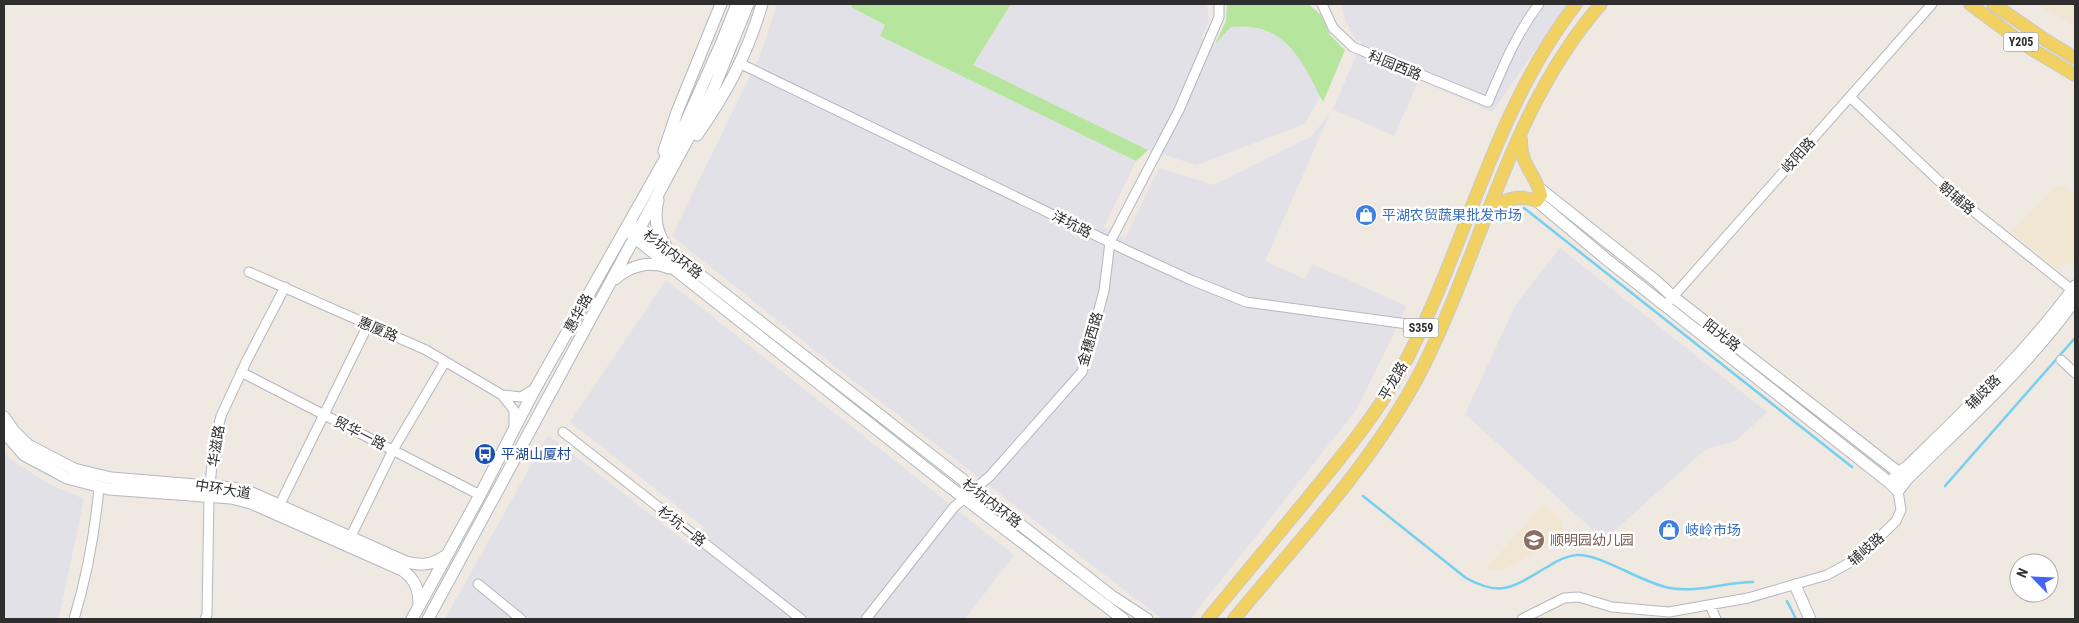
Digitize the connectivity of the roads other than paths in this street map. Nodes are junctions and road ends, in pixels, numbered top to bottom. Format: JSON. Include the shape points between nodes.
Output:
{"nodes":[{"id":1,"x":721,"y":4,"type":"edge"},
{"id":2,"x":737,"y":4,"type":"edge"},
{"id":3,"x":748,"y":4,"type":"edge"},
{"id":4,"x":762,"y":4,"type":"edge"},
{"id":5,"x":1219,"y":4,"type":"edge"},
{"id":6,"x":1322,"y":4,"type":"edge"},
{"id":7,"x":1539,"y":4,"type":"edge"},
{"id":8,"x":1576,"y":4,"type":"edge"},
{"id":9,"x":1601,"y":4,"type":"edge"},
{"id":10,"x":1932,"y":4,"type":"edge"},
{"id":11,"x":1970,"y":4,"type":"edge"},
{"id":12,"x":1993,"y":4,"type":"edge"},
{"id":13,"x":2075,"y":58,"type":"edge"},
{"id":14,"x":741,"y":64,"type":"junction"},
{"id":15,"x":2075,"y":75,"type":"edge"},
{"id":16,"x":1850,"y":97,"type":"junction"},
{"id":17,"x":1523,"y":129,"type":"junction"},
{"id":18,"x":664,"y":173,"type":"junction"},
{"id":19,"x":1539,"y":188,"type":"junction"},
{"id":20,"x":659,"y":193,"type":"junction"},
{"id":21,"x":1537,"y":201,"type":"junction"},
{"id":22,"x":1485,"y":219,"type":"junction"},
{"id":23,"x":627,"y":226,"type":"junction"},
{"id":24,"x":637,"y":233,"type":"junction"},
{"id":25,"x":1110,"y":242,"type":"junction"},
{"id":26,"x":670,"y":252,"type":"junction"},
{"id":27,"x":677,"y":271,"type":"junction"},
{"id":28,"x":249,"y":272,"type":"dead end"},
{"id":29,"x":610,"y":284,"type":"junction"},
{"id":30,"x":285,"y":287,"type":"junction"},
{"id":31,"x":2074,"y":292,"type":"edge"},
{"id":32,"x":1672,"y":296,"type":"junction"},
{"id":33,"x":1664,"y":305,"type":"junction"},
{"id":34,"x":368,"y":325,"type":"junction"},
{"id":35,"x":1422,"y":326,"type":"junction"},
{"id":36,"x":2061,"y":360,"type":"dead end"},
{"id":37,"x":445,"y":362,"type":"junction"},
{"id":38,"x":241,"y":372,"type":"junction"},
{"id":39,"x":2075,"y":373,"type":"edge"},
{"id":40,"x":535,"y":389,"type":"junction"},
{"id":41,"x":502,"y":395,"type":"junction"},
{"id":42,"x":323,"y":414,"type":"junction"},
{"id":43,"x":4,"y":416,"type":"edge"},
{"id":44,"x":513,"y":430,"type":"junction"},
{"id":45,"x":4,"y":432,"type":"edge"},
{"id":46,"x":563,"y":432,"type":"dead end"},
{"id":47,"x":393,"y":450,"type":"junction"},
{"id":48,"x":1903,"y":476,"type":"junction"},
{"id":49,"x":99,"y":487,"type":"junction"},
{"id":50,"x":1894,"y":487,"type":"junction"},
{"id":51,"x":974,"y":490,"type":"junction"},
{"id":52,"x":210,"y":491,"type":"junction"},
{"id":53,"x":480,"y":495,"type":"junction"},
{"id":54,"x":964,"y":498,"type":"junction"},
{"id":55,"x":280,"y":504,"type":"junction"},
{"id":56,"x":351,"y":536,"type":"junction"},
{"id":57,"x":445,"y":556,"type":"junction"},
{"id":58,"x":478,"y":584,"type":"dead end"},
{"id":59,"x":1795,"y":584,"type":"junction"},
{"id":60,"x":1249,"y":601,"type":"junction"},
{"id":61,"x":419,"y":605,"type":"junction"},
{"id":62,"x":1710,"y":606,"type":"junction"},
{"id":63,"x":74,"y":619,"type":"edge"},
{"id":64,"x":205,"y":619,"type":"edge"},
{"id":65,"x":412,"y":619,"type":"edge"},
{"id":66,"x":428,"y":619,"type":"edge"},
{"id":67,"x":521,"y":619,"type":"edge"},
{"id":68,"x":801,"y":619,"type":"edge"},
{"id":69,"x":866,"y":619,"type":"edge"},
{"id":70,"x":1123,"y":619,"type":"edge"},
{"id":71,"x":1147,"y":619,"type":"edge"},
{"id":72,"x":1208,"y":619,"type":"edge"},
{"id":73,"x":1234,"y":619,"type":"edge"},
{"id":74,"x":1240,"y":619,"type":"edge"},
{"id":75,"x":1522,"y":619,"type":"edge"},
{"id":76,"x":1716,"y":619,"type":"edge"},
{"id":77,"x":1810,"y":619,"type":"edge"}],
"edges":[{"from":1,"to":18,"type":"street","via":[[677,112]]},
{"from":2,"to":18,"type":"street","name":"惠华路"},
{"from":3,"to":18,"type":"street","name":"惠华路","via":[[714,88]]},
{"from":4,"to":14,"type":"street"},
{"from":5,"to":25,"type":"street","name":"金穗西路","via":[[1218,17],[1179,110]]},
{"from":6,"to":7,"type":"street","name":"科园西路","via":[[1333,28],[1353,47],[1488,102],[1512,46]]},
{"from":8,"to":35,"type":"main road","name":"平龙路","number":"S359","via":[[1526,81],[1486,168]]},
{"from":9,"to":17,"type":"main road","name":"平龙路","number":"S359","via":[[1551,71]]},
{"from":10,"to":16,"type":"street","name":"岐阳路"},
{"from":11,"to":15,"type":"main road","number":"Y205","via":[[2025,45]]},
{"from":12,"to":13,"type":"main road","number":"Y205"},
{"from":14,"to":18,"type":"street","via":[[710,116]]},
{"from":14,"to":25,"type":"street","name":"洋坑路"},
{"from":16,"to":31,"type":"street","name":"朝辅路","via":[[1957,198]]},
{"from":16,"to":32,"type":"street","name":"岐阳路"},
{"from":17,"to":19,"type":"main road","via":[[1522,155]]},
{"from":17,"to":22,"type":"main road","name":"平龙路","number":"S359"},
{"from":18,"to":20,"type":"street","name":"惠华路"},
{"from":18,"to":23,"type":"street","name":"惠华路"},
{"from":19,"to":21,"type":"main road","via":[[1541,195]]},
{"from":19,"to":32,"type":"street","name":"阳光路"},
{"from":20,"to":24,"type":"street","name":"惠华路"},
{"from":20,"to":26,"type":"street","via":[[656,219],[663,242]]},
{"from":21,"to":22,"type":"main road","via":[[1512,198],[1496,206]]},
{"from":21,"to":33,"type":"street","name":"阳光路"},
{"from":22,"to":60,"type":"main road","name":"平龙路","number":"S359","via":[[1438,336],[1389,425],[1347,482]]},
{"from":23,"to":24,"type":"street","name":"杉坑内环路"},
{"from":23,"to":40,"type":"street","name":"惠华路"},
{"from":24,"to":26,"type":"street","name":"杉坑内环路"},
{"from":24,"to":27,"type":"street","name":"杉坑内环路"},
{"from":24,"to":29,"type":"street","name":"惠华路"},
{"from":25,"to":35,"type":"street","name":"洋坑路","via":[[1246,302]]},
{"from":25,"to":51,"type":"street","name":"金穗西路","via":[[1104,291],[1082,372]]},
{"from":26,"to":51,"type":"street","name":"杉坑内环路"},
{"from":27,"to":29,"type":"street","via":[[643,264],[620,275]]},
{"from":27,"to":54,"type":"street","name":"杉坑内环路"},
{"from":28,"to":30,"type":"street","name":"惠厦路"},
{"from":29,"to":66,"type":"street","name":"惠华路"},
{"from":30,"to":34,"type":"street","name":"惠厦路"},
{"from":30,"to":38,"type":"street","name":"华滋路"},
{"from":31,"to":48,"type":"street","name":"辅歧路","via":[[2004,371],[1907,467]]},
{"from":32,"to":33,"type":"street","name":"岐阳路"},
{"from":32,"to":48,"type":"street","name":"阳光路"},
{"from":33,"to":50,"type":"street","name":"阳光路"},
{"from":34,"to":37,"type":"street","name":"惠厦路"},
{"from":34,"to":42,"type":"street"},
{"from":35,"to":72,"type":"main road","name":"平龙路","number":"S359","via":[[1402,368],[1364,428]]},
{"from":36,"to":39,"type":"street"},
{"from":37,"to":41,"type":"street","name":"惠厦路"},
{"from":37,"to":47,"type":"street"},
{"from":38,"to":42,"type":"street","name":"贸华一路"},
{"from":38,"to":52,"type":"street","name":"华滋路","via":[[221,416],[214,444]]},
{"from":40,"to":41,"type":"street","via":[[521,396]]},
{"from":40,"to":44,"type":"street","name":"惠华路"},
{"from":41,"to":44,"type":"street","via":[[514,410]]},
{"from":42,"to":47,"type":"street","name":"贸华一路"},
{"from":42,"to":55,"type":"street"},
{"from":43,"to":52,"type":"street","name":"中环大道","via":[[28,445],[74,469],[111,478]]},
{"from":44,"to":53,"type":"street","name":"惠华路"},
{"from":45,"to":49,"type":"street","name":"中环大道","via":[[24,455],[44,467]]},
{"from":46,"to":68,"type":"street","name":"杉坑一路"},
{"from":47,"to":53,"type":"street","name":"贸华一路"},
{"from":47,"to":56,"type":"street"},
{"from":48,"to":50,"type":"street","name":"辅歧路"},
{"from":49,"to":52,"type":"street","name":"中环大道"},
{"from":49,"to":63,"type":"street","via":[[94,528]]},
{"from":50,"to":59,"type":"street","name":"辅岐路","via":[[1900,516],[1867,551],[1838,570]]},
{"from":51,"to":54,"type":"street","name":"金穗西路"},
{"from":51,"to":71,"type":"street","name":"杉坑内环路","via":[[1112,597]]},
{"from":52,"to":55,"type":"street","name":"中环大道","via":[[239,489]]},
{"from":52,"to":61,"type":"street","name":"中环大道","via":[[267,509],[402,570],[416,583]]},
{"from":52,"to":64,"type":"street","name":"华滋路"},
{"from":53,"to":57,"type":"street","name":"惠华路"},
{"from":54,"to":69,"type":"street","name":"金穗西路"},
{"from":54,"to":70,"type":"street","name":"杉坑内环路"},
{"from":55,"to":56,"type":"street","name":"中环大道"},
{"from":56,"to":57,"type":"street","name":"中环大道","via":[[406,562],[436,562]]},
{"from":57,"to":61,"type":"street","name":"惠华路"},
{"from":58,"to":67,"type":"street"},
{"from":59,"to":62,"type":"street","name":"辅岐路"},
{"from":59,"to":77,"type":"street"},
{"from":60,"to":73,"type":"main road","name":"平龙路","number":"S359"},
{"from":60,"to":74,"type":"main road"},
{"from":61,"to":65,"type":"street","name":"惠华路"},
{"from":62,"to":75,"type":"street","name":"辅岐路","via":[[1662,612],[1612,607],[1572,597],[1556,600]]},
{"from":62,"to":76,"type":"street"}]}
